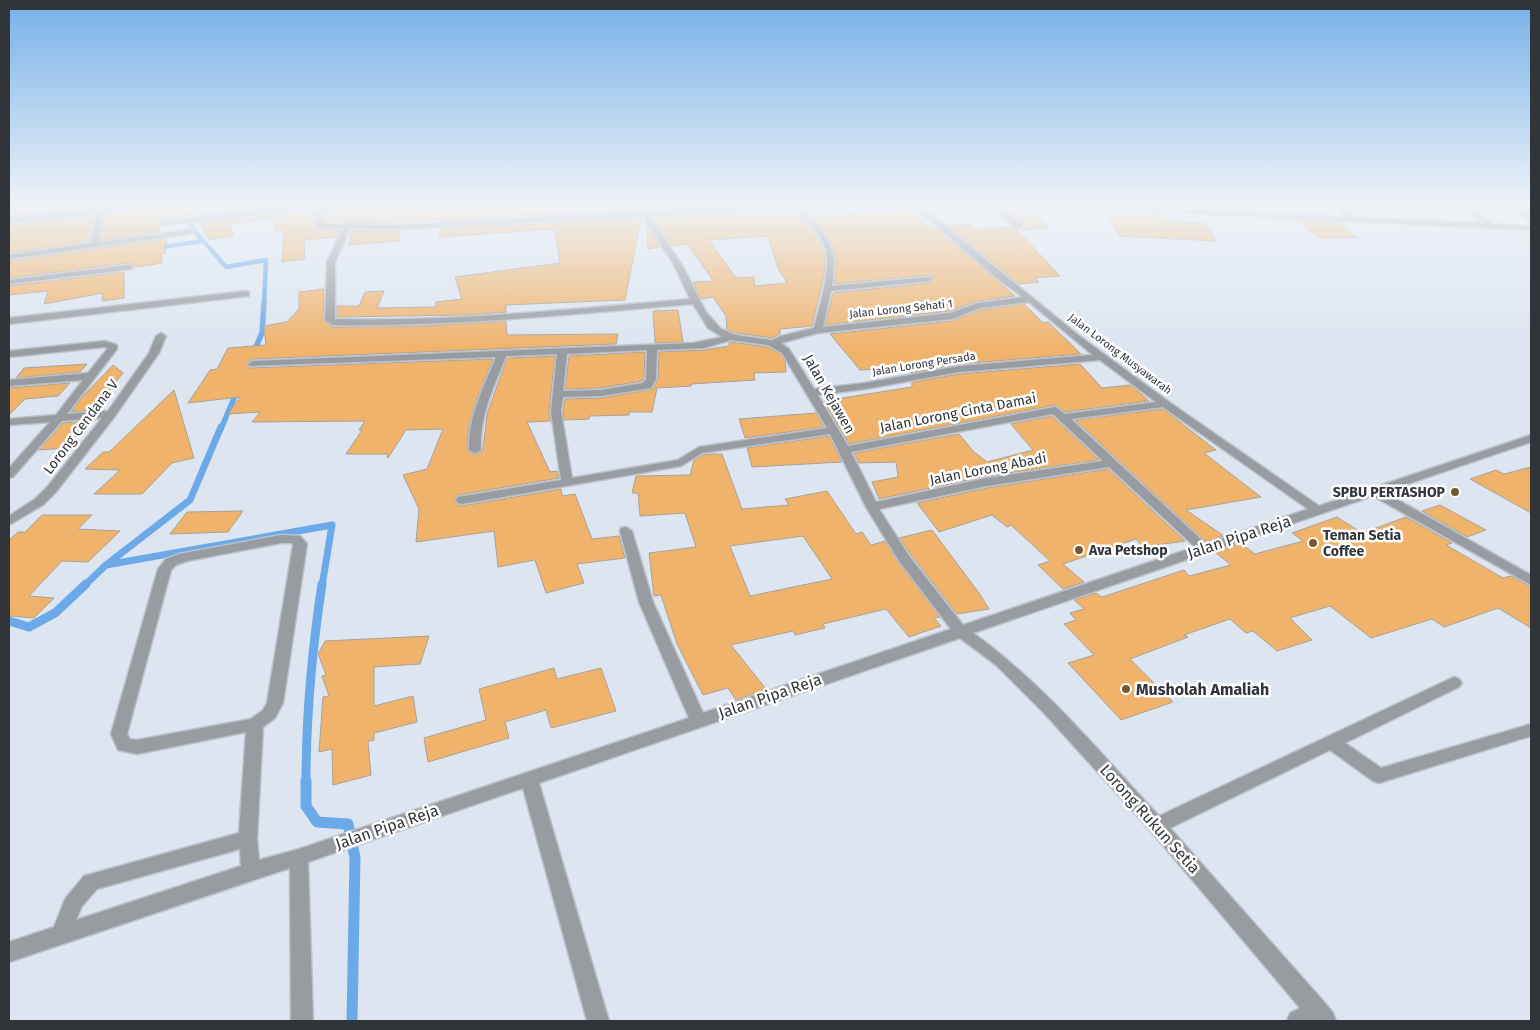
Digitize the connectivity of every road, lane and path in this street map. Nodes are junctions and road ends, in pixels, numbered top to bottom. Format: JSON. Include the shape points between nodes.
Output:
{"nodes":[{"id":1,"x":44,"y":252,"type":"edge"},
{"id":2,"x":336,"y":252,"type":"edge"},
{"id":3,"x":670,"y":252,"type":"edge"},
{"id":4,"x":830,"y":252,"type":"edge"},
{"id":5,"x":971,"y":252,"type":"edge"},
{"id":6,"x":9,"y":257,"type":"edge"},
{"id":7,"x":129,"y":267,"type":"dead end"},
{"id":8,"x":929,"y":279,"type":"dead end"},
{"id":9,"x":9,"y":282,"type":"edge"},
{"id":10,"x":827,"y":289,"type":"junction"},
{"id":11,"x":246,"y":294,"type":"dead end"},
{"id":12,"x":1030,"y":299,"type":"junction"},
{"id":13,"x":696,"y":301,"type":"junction"},
{"id":14,"x":9,"y":321,"type":"edge"},
{"id":15,"x":818,"y":330,"type":"junction"},
{"id":16,"x":161,"y":336,"type":"dead end"},
{"id":17,"x":730,"y":337,"type":"junction"},
{"id":18,"x":774,"y":343,"type":"junction"},
{"id":19,"x":652,"y":347,"type":"junction"},
{"id":20,"x":562,"y":352,"type":"junction"},
{"id":21,"x":9,"y":354,"type":"edge"},
{"id":22,"x":502,"y":354,"type":"junction"},
{"id":23,"x":1101,"y":357,"type":"junction"},
{"id":24,"x":253,"y":364,"type":"dead end"},
{"id":25,"x":92,"y":376,"type":"junction"},
{"id":26,"x":9,"y":383,"type":"edge"},
{"id":27,"x":811,"y":393,"type":"junction"},
{"id":28,"x":558,"y":394,"type":"junction"},
{"id":29,"x":1166,"y":404,"type":"junction"},
{"id":30,"x":111,"y":414,"type":"junction"},
{"id":31,"x":1064,"y":417,"type":"junction"},
{"id":32,"x":59,"y":418,"type":"junction"},
{"id":33,"x":9,"y":422,"type":"edge"},
{"id":34,"x":834,"y":430,"type":"junction"},
{"id":35,"x":1531,"y":438,"type":"edge"},
{"id":36,"x":475,"y":450,"type":"dead end"},
{"id":37,"x":845,"y":450,"type":"junction"},
{"id":38,"x":1110,"y":463,"type":"junction"},
{"id":39,"x":9,"y":475,"type":"edge"},
{"id":40,"x":567,"y":482,"type":"junction"},
{"id":41,"x":1375,"y":492,"type":"junction"},
{"id":42,"x":462,"y":500,"type":"dead end"},
{"id":43,"x":872,"y":507,"type":"junction"},
{"id":44,"x":1319,"y":510,"type":"junction"},
{"id":45,"x":9,"y":521,"type":"edge"},
{"id":46,"x":626,"y":531,"type":"dead end"},
{"id":47,"x":1203,"y":548,"type":"junction"},
{"id":48,"x":1531,"y":581,"type":"edge"},
{"id":49,"x":960,"y":631,"type":"junction"},
{"id":50,"x":1454,"y":683,"type":"dead end"},
{"id":51,"x":698,"y":721,"type":"junction"},
{"id":52,"x":255,"y":724,"type":"junction"},
{"id":53,"x":1531,"y":730,"type":"edge"},
{"id":54,"x":1331,"y":742,"type":"junction"},
{"id":55,"x":529,"y":778,"type":"junction"},
{"id":56,"x":1157,"y":826,"type":"junction"},
{"id":57,"x":248,"y":839,"type":"junction"},
{"id":58,"x":299,"y":857,"type":"junction"},
{"id":59,"x":251,"y":871,"type":"junction"},
{"id":60,"x":62,"y":935,"type":"junction"},
{"id":61,"x":9,"y":952,"type":"edge"},
{"id":62,"x":1321,"y":1016,"type":"edge"},
{"id":63,"x":302,"y":1021,"type":"edge"},
{"id":64,"x":598,"y":1021,"type":"edge"},
{"id":65,"x":1298,"y":1021,"type":"edge"}],
"edges":[{"from":1,"to":6,"type":"street"},
{"from":2,"to":13,"type":"street","via":[[332,262],[332,322],[502,317]]},
{"from":3,"to":13,"type":"street"},
{"from":4,"to":10,"type":"street"},
{"from":5,"to":12,"type":"street","name":"Jalan Lorong Musyawarah"},
{"from":7,"to":9,"type":"street"},
{"from":8,"to":10,"type":"street"},
{"from":10,"to":15,"type":"street"},
{"from":11,"to":14,"type":"street"},
{"from":12,"to":15,"type":"street","name":"Jalan Lorong Sehati 1","via":[[978,306],[947,317]]},
{"from":12,"to":23,"type":"street","name":"Jalan Lorong Musyawarah"},
{"from":13,"to":17,"type":"street","via":[[712,327]]},
{"from":15,"to":18,"type":"street","name":"Jalan Lorong Sehati 1"},
{"from":16,"to":30,"type":"street","name":"Lorong Cendana V","via":[[154,353]]},
{"from":17,"to":18,"type":"street"},
{"from":17,"to":19,"type":"street","via":[[707,343]]},
{"from":18,"to":27,"type":"street","name":"Jalan Kejawen","via":[[786,351]]},
{"from":19,"to":20,"type":"street"},
{"from":19,"to":28,"type":"street","via":[[647,386],[601,393]]},
{"from":20,"to":22,"type":"street"},
{"from":20,"to":28,"type":"street"},
{"from":21,"to":25,"type":"street","via":[[105,344],[114,347]]},
{"from":22,"to":24,"type":"street"},
{"from":22,"to":36,"type":"street","via":[[474,433]]},
{"from":23,"to":27,"type":"street","name":"Jalan Lorong Persada","via":[[959,369]]},
{"from":23,"to":29,"type":"street","name":"Jalan Lorong Musyawarah"},
{"from":25,"to":26,"type":"street"},
{"from":25,"to":32,"type":"street"},
{"from":27,"to":34,"type":"street","name":"Jalan Kejawen"},
{"from":28,"to":40,"type":"street","via":[[556,411]]},
{"from":29,"to":31,"type":"street"},
{"from":29,"to":44,"type":"street","name":"Jalan Lorong Musyawarah"},
{"from":30,"to":32,"type":"street"},
{"from":30,"to":45,"type":"street","name":"Lorong Cendana V","via":[[52,489]]},
{"from":31,"to":37,"type":"street","name":"Jalan Lorong Cinta Damai","via":[[1049,410]]},
{"from":31,"to":38,"type":"street"},
{"from":32,"to":33,"type":"street"},
{"from":32,"to":39,"type":"street"},
{"from":34,"to":37,"type":"street","name":"Jalan Kejawen"},
{"from":34,"to":40,"type":"street","via":[[699,450],[680,464]]},
{"from":35,"to":41,"type":"street","name":"Jalan Pipa Reja"},
{"from":37,"to":43,"type":"street","name":"Jalan Kejawen"},
{"from":38,"to":43,"type":"street","name":"Jalan Lorong Abadi","via":[[987,482]]},
{"from":38,"to":47,"type":"street"},
{"from":40,"to":42,"type":"street"},
{"from":41,"to":44,"type":"street","name":"Jalan Pipa Reja"},
{"from":41,"to":48,"type":"street"},
{"from":43,"to":49,"type":"street","name":"Jalan Kejawen","via":[[904,558]]},
{"from":44,"to":47,"type":"street","name":"Jalan Pipa Reja"},
{"from":46,"to":51,"type":"street","via":[[646,602]]},
{"from":47,"to":49,"type":"street","name":"Jalan Pipa Reja"},
{"from":49,"to":51,"type":"street","name":"Jalan Pipa Reja"},
{"from":49,"to":56,"type":"street","name":"Lorong Rukun Setia","via":[[1001,661],[1050,709]]},
{"from":50,"to":54,"type":"street"},
{"from":51,"to":55,"type":"street","name":"Jalan Pipa Reja"},
{"from":52,"to":52,"type":"street","via":[[269,714],[275,703],[300,544],[295,539],[184,556],[171,562],[165,569],[119,734],[124,745],[137,747]]},
{"from":52,"to":57,"type":"street"},
{"from":53,"to":54,"type":"street","via":[[1379,776]]},
{"from":54,"to":56,"type":"street"},
{"from":55,"to":58,"type":"street","name":"Jalan Pipa Reja"},
{"from":55,"to":64,"type":"street"},
{"from":56,"to":62,"type":"street","name":"Lorong Rukun Setia"},
{"from":57,"to":59,"type":"street"},
{"from":57,"to":60,"type":"street","via":[[91,882],[78,894],[65,920]]},
{"from":58,"to":59,"type":"street","name":"Jalan Pipa Reja"},
{"from":58,"to":63,"type":"street"},
{"from":59,"to":60,"type":"street","name":"Jalan Pipa Reja"},
{"from":60,"to":61,"type":"street","name":"Jalan Pipa Reja"},
{"from":62,"to":65,"type":"street"}]}
